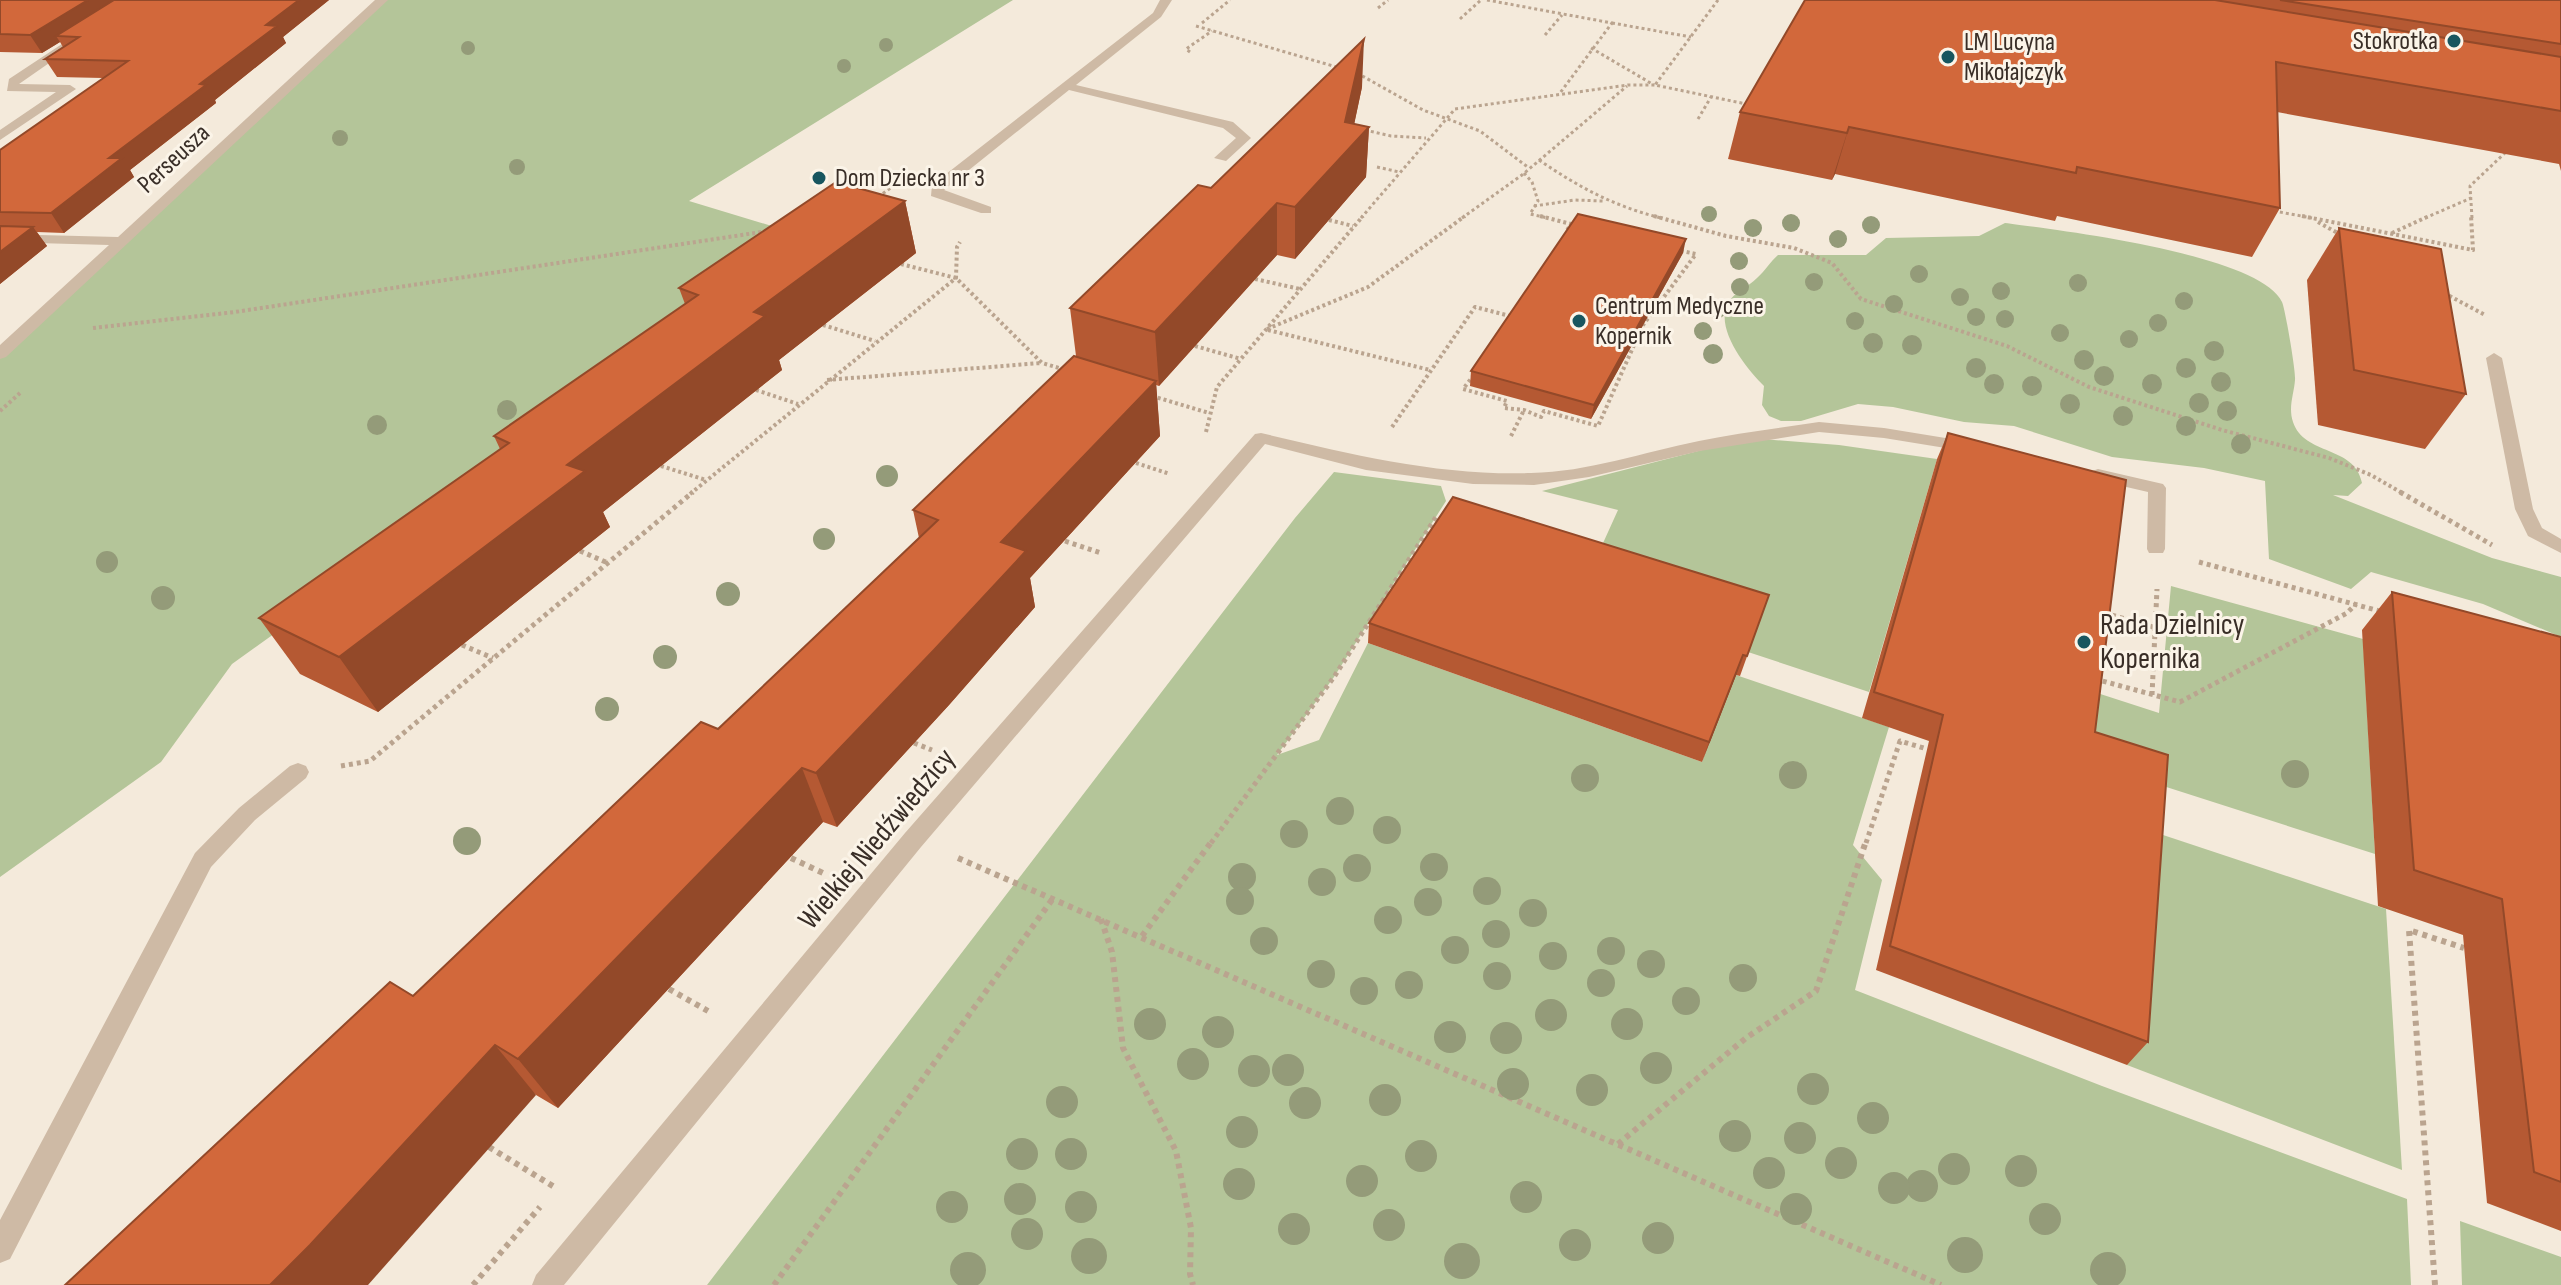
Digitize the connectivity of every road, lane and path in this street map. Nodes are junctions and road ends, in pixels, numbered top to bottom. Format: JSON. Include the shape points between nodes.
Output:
{"nodes":[{"id":1,"x":382,"y":0,"type":"edge"},
{"id":2,"x":1166,"y":0,"type":"edge"},
{"id":3,"x":1230,"y":0,"type":"edge"},
{"id":4,"x":1388,"y":0,"type":"edge"},
{"id":5,"x":1481,"y":0,"type":"edge"},
{"id":6,"x":1487,"y":0,"type":"edge"},
{"id":7,"x":1718,"y":0,"type":"edge"},
{"id":8,"x":1378,"y":8,"type":"dead end"},
{"id":9,"x":1563,"y":14,"type":"junction"},
{"id":10,"x":1460,"y":19,"type":"dead end"},
{"id":11,"x":1612,"y":23,"type":"junction"},
{"id":12,"x":1212,"y":30,"type":"junction"},
{"id":13,"x":86,"y":34,"type":"edge"},
{"id":14,"x":1545,"y":35,"type":"dead end"},
{"id":15,"x":1691,"y":37,"type":"junction"},
{"id":16,"x":1591,"y":48,"type":"junction"},
{"id":17,"x":1190,"y":52,"type":"dead end"},
{"id":18,"x":1628,"y":85,"type":"junction"},
{"id":19,"x":1655,"y":85,"type":"junction"},
{"id":20,"x":1067,"y":86,"type":"junction"},
{"id":21,"x":1559,"y":94,"type":"junction"},
{"id":22,"x":1711,"y":97,"type":"junction"},
{"id":23,"x":1758,"y":106,"type":"edge"},
{"id":24,"x":1447,"y":117,"type":"junction"},
{"id":25,"x":1698,"y":119,"type":"dead end"},
{"id":26,"x":1362,"y":130,"type":"edge"},
{"id":27,"x":0,"y":136,"type":"edge"},
{"id":28,"x":2512,"y":147,"type":"edge"},
{"id":29,"x":1221,"y":158,"type":"dead end"},
{"id":30,"x":1539,"y":160,"type":"junction"},
{"id":31,"x":1377,"y":167,"type":"dead end"},
{"id":32,"x":1529,"y":168,"type":"junction"},
{"id":33,"x":1399,"y":172,"type":"dead end"},
{"id":34,"x":1524,"y":173,"type":"junction"},
{"id":35,"x":869,"y":192,"type":"edge"},
{"id":36,"x":880,"y":195,"type":"edge"},
{"id":37,"x":2471,"y":198,"type":"junction"},
{"id":38,"x":1608,"y":201,"type":"junction"},
{"id":39,"x":1534,"y":206,"type":"junction"},
{"id":40,"x":986,"y":210,"type":"joint"},
{"id":41,"x":2270,"y":210,"type":"edge"},
{"id":42,"x":2311,"y":218,"type":"junction"},
{"id":43,"x":1329,"y":220,"type":"edge"},
{"id":44,"x":1353,"y":226,"type":"dead end"},
{"id":45,"x":776,"y":230,"type":"edge"},
{"id":46,"x":2390,"y":234,"type":"junction"},
{"id":47,"x":1563,"y":237,"type":"edge"},
{"id":48,"x":0,"y":238,"type":"edge"},
{"id":49,"x":120,"y":241,"type":"junction"},
{"id":50,"x":2353,"y":242,"type":"edge"},
{"id":51,"x":1670,"y":248,"type":"edge"},
{"id":52,"x":901,"y":264,"type":"edge"},
{"id":53,"x":956,"y":278,"type":"junction"},
{"id":54,"x":1255,"y":279,"type":"edge"},
{"id":55,"x":1300,"y":289,"type":"dead end"},
{"id":56,"x":2436,"y":289,"type":"edge"},
{"id":57,"x":2485,"y":315,"type":"dead end"},
{"id":58,"x":823,"y":325,"type":"dead end"},
{"id":59,"x":87,"y":329,"type":"dead end"},
{"id":60,"x":1507,"y":329,"type":"edge"},
{"id":61,"x":876,"y":342,"type":"junction"},
{"id":62,"x":1195,"y":346,"type":"edge"},
{"id":63,"x":0,"y":354,"type":"edge"},
{"id":64,"x":2494,"y":358,"type":"dead end"},
{"id":65,"x":1241,"y":359,"type":"dead end"},
{"id":66,"x":1042,"y":363,"type":"junction"},
{"id":67,"x":1481,"y":365,"type":"edge"},
{"id":68,"x":1430,"y":370,"type":"junction"},
{"id":69,"x":1072,"y":372,"type":"edge"},
{"id":70,"x":827,"y":380,"type":"junction"},
{"id":71,"x":756,"y":390,"type":"dead end"},
{"id":72,"x":1148,"y":395,"type":"edge"},
{"id":73,"x":799,"y":404,"type":"junction"},
{"id":74,"x":1524,"y":410,"type":"junction"},
{"id":75,"x":1209,"y":413,"type":"dead end"},
{"id":76,"x":1514,"y":432,"type":"dead end"},
{"id":77,"x":1990,"y":452,"type":"edge"},
{"id":78,"x":1136,"y":463,"type":"edge"},
{"id":79,"x":1366,"y":464,"type":"junction"},
{"id":80,"x":661,"y":466,"type":"dead end"},
{"id":81,"x":2081,"y":472,"type":"edge"},
{"id":82,"x":1170,"y":474,"type":"dead end"},
{"id":83,"x":707,"y":481,"type":"junction"},
{"id":84,"x":1446,"y":501,"type":"edge"},
{"id":85,"x":1065,"y":541,"type":"dead end"},
{"id":86,"x":2494,"y":546,"type":"dead end"},
{"id":87,"x":2561,"y":547,"type":"edge"},
{"id":88,"x":2156,"y":549,"type":"joint"},
{"id":89,"x":580,"y":551,"type":"dead end"},
{"id":90,"x":1101,"y":553,"type":"dead end"},
{"id":91,"x":608,"y":563,"type":"junction"},
{"id":92,"x":2157,"y":581,"type":"dead end"},
{"id":93,"x":2356,"y":604,"type":"junction"},
{"id":94,"x":2385,"y":612,"type":"dead end"},
{"id":95,"x":2107,"y":625,"type":"edge"},
{"id":96,"x":2153,"y":627,"type":"junction"},
{"id":97,"x":462,"y":645,"type":"dead end"},
{"id":98,"x":493,"y":658,"type":"junction"},
{"id":99,"x":2091,"y":677,"type":"edge"},
{"id":100,"x":2152,"y":695,"type":"junction"},
{"id":101,"x":914,"y":743,"type":"dead end"},
{"id":102,"x":1927,"y":749,"type":"dead end"},
{"id":103,"x":932,"y":750,"type":"dead end"},
{"id":104,"x":298,"y":772,"type":"joint"},
{"id":105,"x":913,"y":840,"type":"junction"},
{"id":106,"x":791,"y":858,"type":"dead end"},
{"id":107,"x":826,"y":875,"type":"dead end"},
{"id":108,"x":1054,"y":897,"type":"junction"},
{"id":109,"x":1101,"y":919,"type":"junction"},
{"id":110,"x":1142,"y":936,"type":"junction"},
{"id":111,"x":2464,"y":948,"type":"dead end"},
{"id":112,"x":669,"y":989,"type":"dead end"},
{"id":113,"x":708,"y":1011,"type":"dead end"},
{"id":114,"x":1618,"y":1144,"type":"junction"},
{"id":115,"x":489,"y":1147,"type":"dead end"},
{"id":116,"x":556,"y":1188,"type":"dead end"},
{"id":117,"x":0,"y":1249,"type":"edge"},
{"id":118,"x":546,"y":1285,"type":"edge"},
{"id":119,"x":774,"y":1285,"type":"edge"},
{"id":120,"x":1193,"y":1285,"type":"edge"},
{"id":121,"x":1941,"y":1285,"type":"edge"},
{"id":122,"x":2435,"y":1285,"type":"edge"}],
"edges":[{"from":1,"to":49,"type":"street","name":"Perseusza"},
{"from":2,"to":20,"type":"street","via":[[1157,15]]},
{"from":3,"to":12,"type":"path","via":[[1198,26]]},
{"from":4,"to":8,"type":"path"},
{"from":5,"to":10,"type":"path"},
{"from":6,"to":9,"type":"path"},
{"from":7,"to":15,"type":"path"},
{"from":9,"to":11,"type":"path"},
{"from":9,"to":14,"type":"path"},
{"from":11,"to":15,"type":"path"},
{"from":11,"to":16,"type":"path"},
{"from":12,"to":17,"type":"path","via":[[1186,49]]},
{"from":12,"to":24,"type":"path","via":[[1359,74],[1423,110]]},
{"from":13,"to":27,"type":"street","via":[[15,79],[11,88],[70,89]]},
{"from":15,"to":19,"type":"path"},
{"from":16,"to":19,"type":"path"},
{"from":16,"to":21,"type":"path"},
{"from":18,"to":19,"type":"path"},
{"from":18,"to":21,"type":"path"},
{"from":18,"to":30,"type":"path"},
{"from":19,"to":22,"type":"path"},
{"from":20,"to":29,"type":"street","via":[[1228,125],[1244,138]]},
{"from":20,"to":40,"type":"street","via":[[937,188],[936,193]]},
{"from":21,"to":24,"type":"path","via":[[1455,109]]},
{"from":22,"to":23,"type":"path"},
{"from":22,"to":25,"type":"path"},
{"from":24,"to":26,"type":"path","via":[[1427,138]]},
{"from":24,"to":32,"type":"path","via":[[1480,131]]},
{"from":28,"to":37,"type":"path","via":[[2470,186]]},
{"from":30,"to":32,"type":"path"},
{"from":30,"to":38,"type":"path"},
{"from":31,"to":33,"type":"path"},
{"from":32,"to":34,"type":"path"},
{"from":34,"to":39,"type":"path","via":[[1538,201]]},
{"from":34,"to":68,"type":"path","via":[[1368,287],[1266,330]]},
{"from":35,"to":36,"type":"path"},
{"from":37,"to":46,"type":"path"},
{"from":37,"to":46,"type":"path","via":[[2473,250]]},
{"from":38,"to":39,"type":"path"},
{"from":38,"to":86,"type":"path","via":[[1726,236],[1794,248],[1832,263],[1861,299],[2007,346],[2089,387],[2144,406],[2329,458],[2371,475]]},
{"from":39,"to":47,"type":"path","via":[[1530,214],[1571,224]]},
{"from":40,"to":53,"type":"path","via":[[957,247]]},
{"from":41,"to":42,"type":"path"},
{"from":42,"to":46,"type":"path"},
{"from":42,"to":50,"type":"path"},
{"from":43,"to":44,"type":"path"},
{"from":45,"to":59,"type":"path","via":[[235,312]]},
{"from":48,"to":49,"type":"street"},
{"from":49,"to":63,"type":"street","name":"Perseusza"},
{"from":51,"to":74,"type":"path","via":[[1696,254],[1643,325],[1598,426]]},
{"from":52,"to":53,"type":"path"},
{"from":53,"to":61,"type":"path"},
{"from":53,"to":66,"type":"path"},
{"from":54,"to":55,"type":"path"},
{"from":56,"to":57,"type":"path"},
{"from":58,"to":61,"type":"path"},
{"from":60,"to":68,"type":"path","via":[[1515,317],[1475,307]]},
{"from":61,"to":70,"type":"path"},
{"from":62,"to":65,"type":"path"},
{"from":64,"to":87,"type":"street","via":[[2524,509],[2535,532]]},
{"from":66,"to":69,"type":"path"},
{"from":66,"to":70,"type":"path"},
{"from":67,"to":74,"type":"path","via":[[1463,389],[1507,401],[1504,408]]},
{"from":68,"to":79,"type":"path"},
{"from":70,"to":73,"type":"path"},
{"from":71,"to":73,"type":"path"},
{"from":72,"to":75,"type":"path"},
{"from":73,"to":83,"type":"path"},
{"from":74,"to":76,"type":"path"},
{"from":77,"to":79,"type":"street","via":[[1930,439],[1819,427],[1534,479],[1473,478]]},
{"from":78,"to":82,"type":"path"},
{"from":79,"to":105,"type":"street","name":"Wielkiej Niedźwiedzicy","via":[[1261,438]]},
{"from":80,"to":83,"type":"path"},
{"from":81,"to":88,"type":"street","via":[[2157,488]]},
{"from":83,"to":91,"type":"path"},
{"from":84,"to":110,"type":"path","via":[[1334,677]]},
{"from":85,"to":90,"type":"path"},
{"from":88,"to":93,"type":"path"},
{"from":89,"to":91,"type":"path"},
{"from":91,"to":98,"type":"path"},
{"from":92,"to":96,"type":"path"},
{"from":93,"to":94,"type":"path"},
{"from":93,"to":100,"type":"path","via":[[2180,702]]},
{"from":95,"to":96,"type":"path","via":[[2108,614]]},
{"from":96,"to":100,"type":"path"},
{"from":97,"to":98,"type":"path"},
{"from":98,"to":104,"type":"path","via":[[370,761]]},
{"from":99,"to":100,"type":"path"},
{"from":101,"to":103,"type":"path"},
{"from":102,"to":114,"type":"path","via":[[1900,741],[1816,991],[1746,1038]]},
{"from":104,"to":117,"type":"street","via":[[203,860]]},
{"from":105,"to":108,"type":"path"},
{"from":105,"to":118,"type":"street","name":"Wielkiej Niedźwiedzicy"},
{"from":106,"to":107,"type":"path"},
{"from":108,"to":109,"type":"path"},
{"from":108,"to":119,"type":"path"},
{"from":109,"to":110,"type":"path"},
{"from":109,"to":120,"type":"path","via":[[1112,952],[1123,1048],[1176,1151],[1191,1228]]},
{"from":110,"to":114,"type":"path"},
{"from":111,"to":122,"type":"path","via":[[2409,930]]},
{"from":112,"to":113,"type":"path"},
{"from":114,"to":121,"type":"path"},
{"from":115,"to":116,"type":"path"}]}
